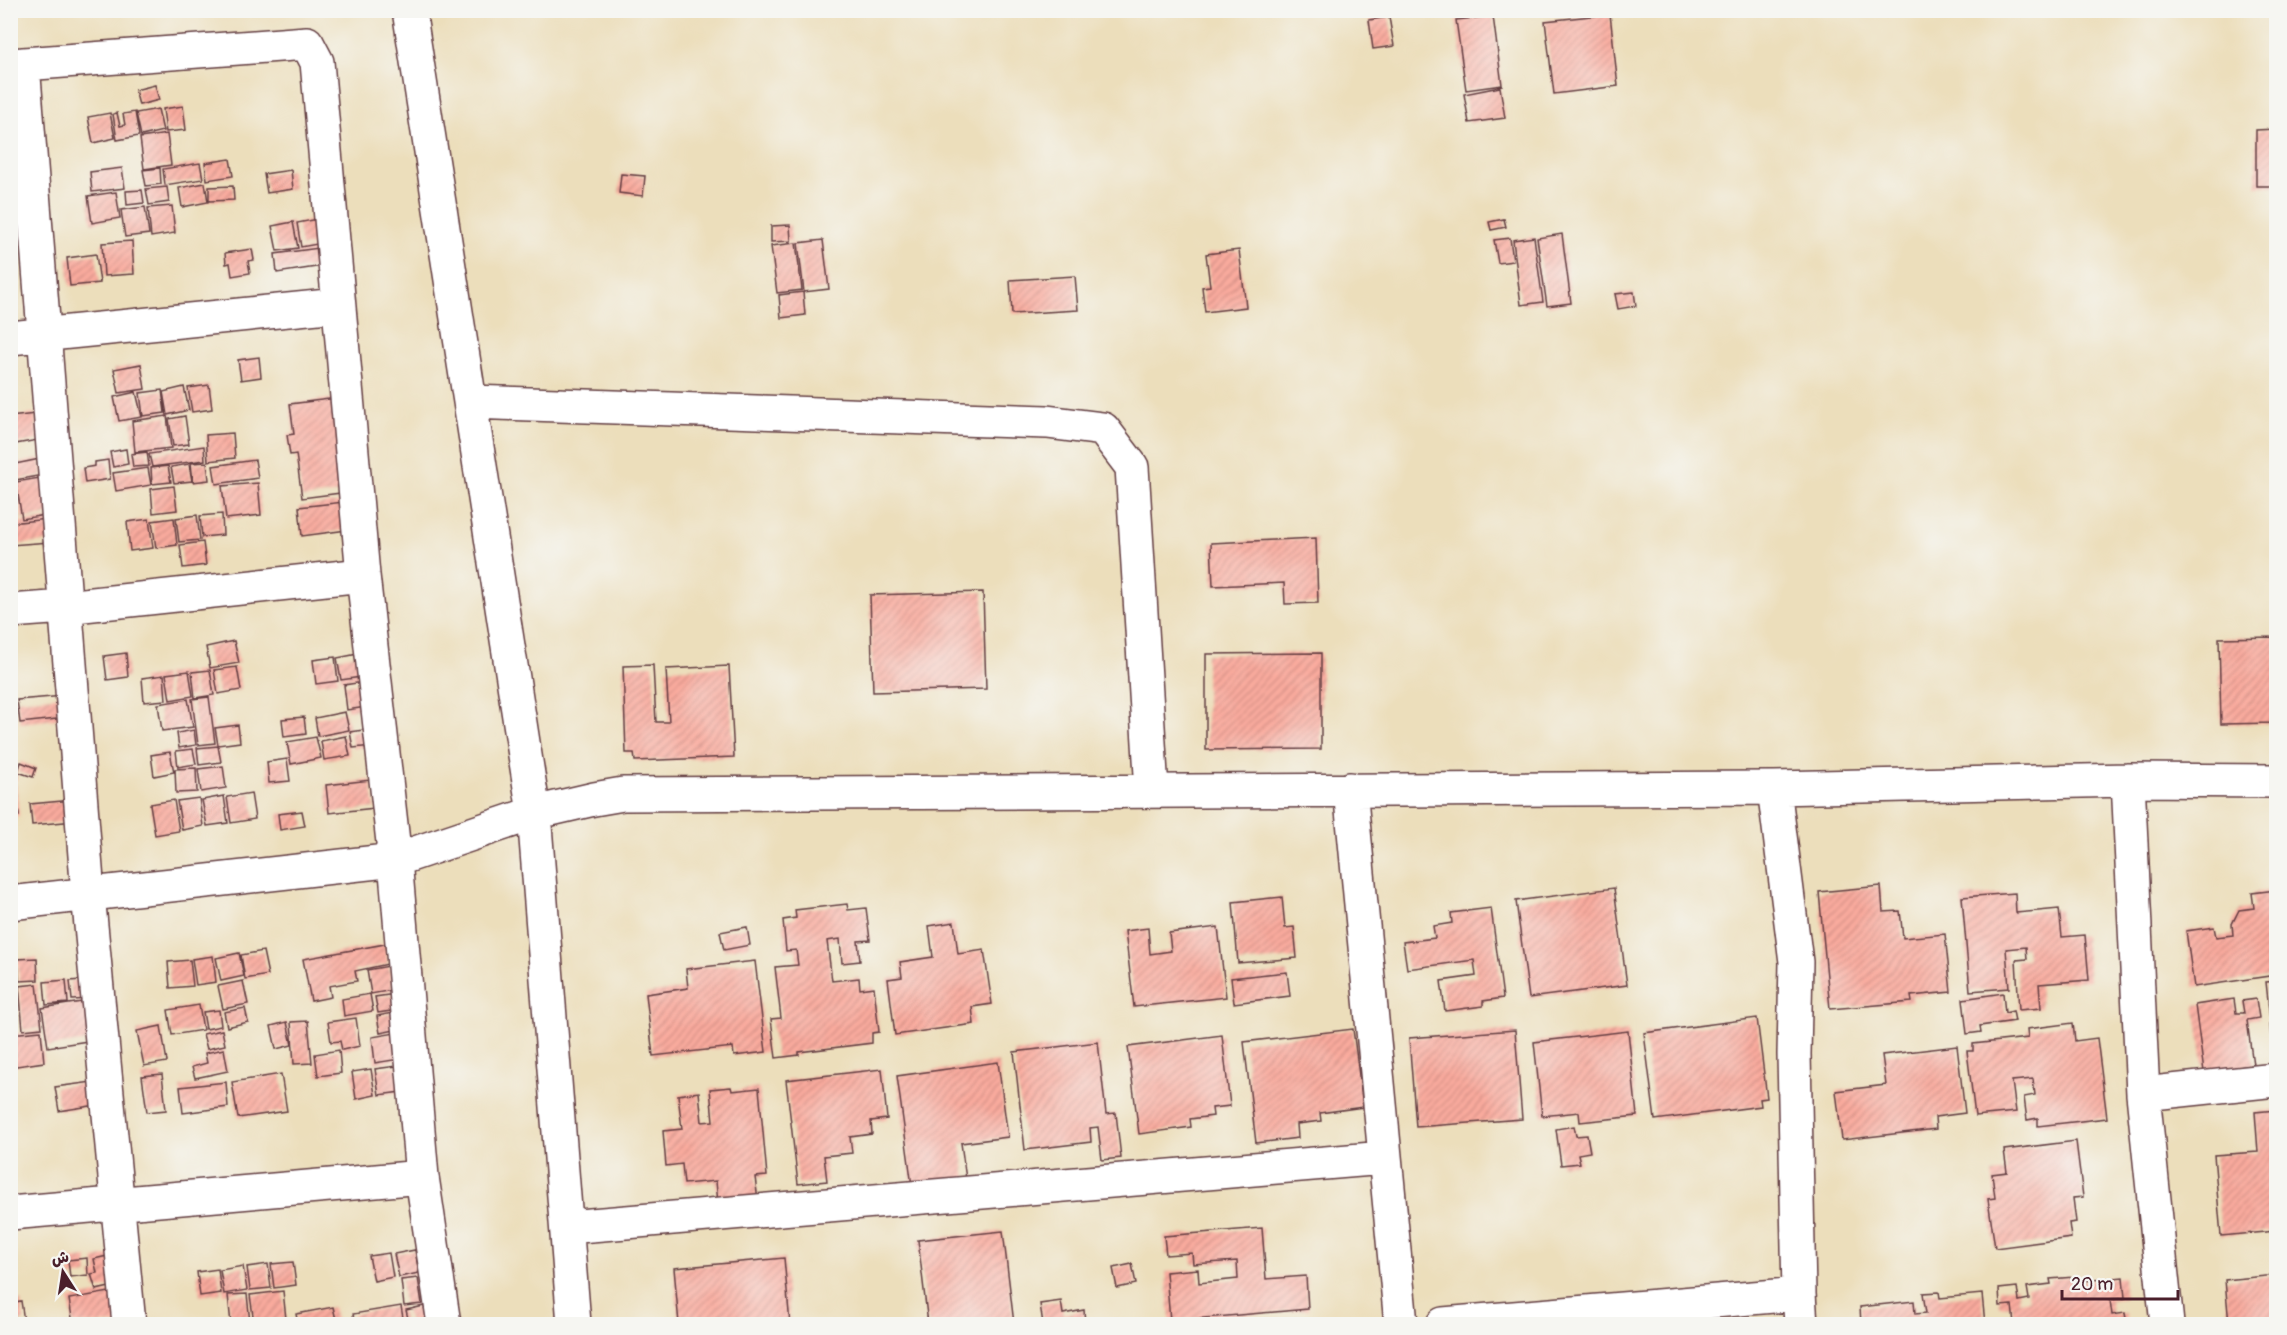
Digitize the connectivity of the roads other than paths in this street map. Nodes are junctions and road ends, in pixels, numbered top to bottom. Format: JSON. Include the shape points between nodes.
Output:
{"nodes":[{"id":1,"x":409,"y":10,"type":"edge"},
{"id":2,"x":17,"y":65,"type":"edge"},
{"id":3,"x":338,"y":305,"type":"junction"},
{"id":4,"x":43,"y":334,"type":"junction"},
{"id":5,"x":10,"y":338,"type":"edge"},
{"id":6,"x":470,"y":402,"type":"junction"},
{"id":7,"x":363,"y":575,"type":"junction"},
{"id":8,"x":66,"y":607,"type":"junction"},
{"id":9,"x":10,"y":611,"type":"edge"},
{"id":10,"x":2128,"y":780,"type":"junction"},
{"id":11,"x":2277,"y":781,"type":"edge"},
{"id":12,"x":1774,"y":788,"type":"junction"},
{"id":13,"x":1350,"y":789,"type":"junction"},
{"id":14,"x":1152,"y":791,"type":"junction"},
{"id":15,"x":534,"y":813,"type":"junction"},
{"id":16,"x":394,"y":860,"type":"junction"},
{"id":17,"x":88,"y":894,"type":"junction"},
{"id":18,"x":10,"y":903,"type":"edge"},
{"id":19,"x":2277,"y":1080,"type":"edge"},
{"id":20,"x":2143,"y":1094,"type":"junction"},
{"id":21,"x":1384,"y":1158,"type":"junction"},
{"id":22,"x":422,"y":1178,"type":"junction"},
{"id":23,"x":118,"y":1203,"type":"junction"},
{"id":24,"x":10,"y":1213,"type":"edge"},
{"id":25,"x":567,"y":1227,"type":"junction"},
{"id":26,"x":1800,"y":1309,"type":"edge"},
{"id":27,"x":129,"y":1324,"type":"edge"},
{"id":28,"x":444,"y":1324,"type":"edge"},
{"id":29,"x":574,"y":1324,"type":"edge"},
{"id":30,"x":1401,"y":1324,"type":"edge"},
{"id":31,"x":1443,"y":1324,"type":"edge"},
{"id":32,"x":2167,"y":1324,"type":"edge"}],
"edges":[{"from":1,"to":6,"type":"street"},
{"from":2,"to":3,"type":"street","via":[[307,43],[317,62]]},
{"from":2,"to":4,"type":"street"},
{"from":3,"to":4,"type":"street"},
{"from":3,"to":7,"type":"street"},
{"from":4,"to":5,"type":"street"},
{"from":4,"to":8,"type":"street"},
{"from":6,"to":14,"type":"street","via":[[1047,422],[1103,429],[1132,466]]},
{"from":6,"to":15,"type":"street"},
{"from":7,"to":8,"type":"street"},
{"from":7,"to":16,"type":"street"},
{"from":8,"to":9,"type":"street"},
{"from":8,"to":17,"type":"street"},
{"from":10,"to":11,"type":"street"},
{"from":10,"to":12,"type":"street"},
{"from":10,"to":20,"type":"street"},
{"from":12,"to":13,"type":"street"},
{"from":12,"to":26,"type":"street","via":[[1796,962],[1794,1054]]},
{"from":13,"to":14,"type":"street"},
{"from":13,"to":21,"type":"street"},
{"from":14,"to":15,"type":"street","via":[[623,794]]},
{"from":15,"to":16,"type":"street"},
{"from":15,"to":25,"type":"street"},
{"from":16,"to":17,"type":"street"},
{"from":16,"to":22,"type":"street"},
{"from":17,"to":18,"type":"street"},
{"from":17,"to":23,"type":"street"},
{"from":19,"to":20,"type":"street"},
{"from":20,"to":32,"type":"street"},
{"from":21,"to":25,"type":"street"},
{"from":21,"to":30,"type":"street"},
{"from":22,"to":23,"type":"street"},
{"from":22,"to":28,"type":"street"},
{"from":23,"to":24,"type":"street"},
{"from":23,"to":27,"type":"street"},
{"from":25,"to":29,"type":"street"},
{"from":26,"to":31,"type":"street"}]}
